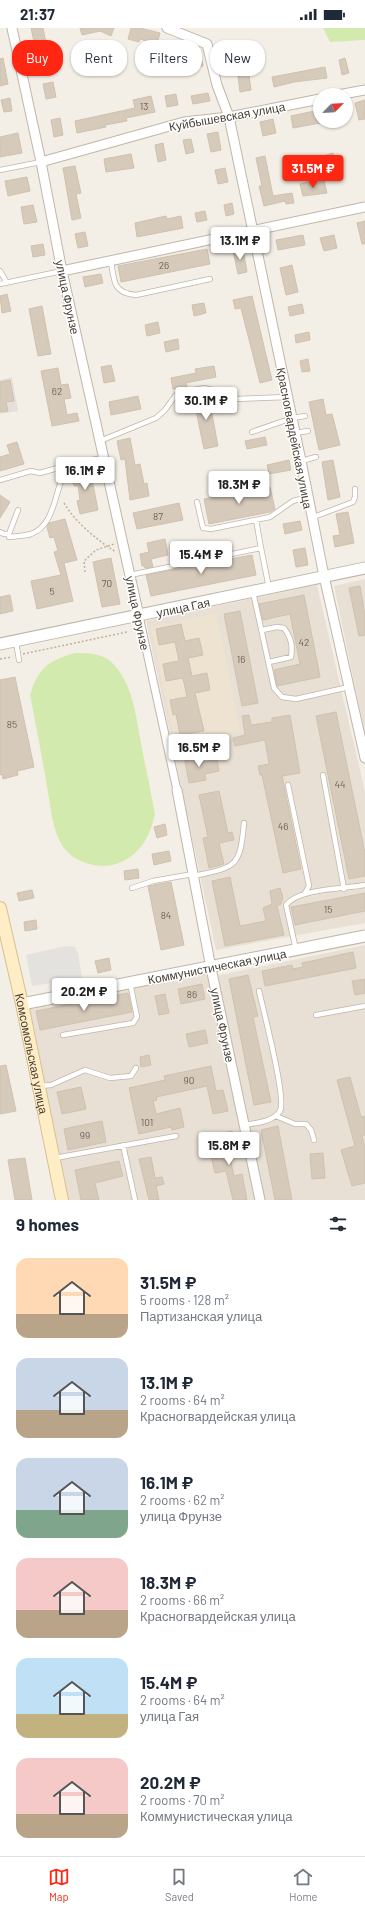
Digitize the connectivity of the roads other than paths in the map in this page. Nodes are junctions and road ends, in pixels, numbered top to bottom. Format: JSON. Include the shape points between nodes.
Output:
{"nodes":[{"id":1,"x":12,"y":28,"type":"edge"},
{"id":2,"x":167,"y":28,"type":"edge"},
{"id":3,"x":365,"y":90,"type":"edge"},
{"id":4,"x":353,"y":92,"type":"edge"},
{"id":5,"x":313,"y":100,"type":"edge"},
{"id":6,"x":229,"y":117,"type":"junction"},
{"id":7,"x":41,"y":162,"type":"junction"},
{"id":8,"x":0,"y":170,"type":"edge"},
{"id":9,"x":365,"y":207,"type":"edge"},
{"id":10,"x":252,"y":231,"type":"junction"},
{"id":11,"x":110,"y":261,"type":"junction"},
{"id":12,"x":0,"y":271,"type":"edge"},
{"id":13,"x":62,"y":271,"type":"junction"},
{"id":14,"x":210,"y":279,"type":"dead end"},
{"id":15,"x":7,"y":282,"type":"junction"},
{"id":16,"x":0,"y":284,"type":"edge"},
{"id":17,"x":288,"y":397,"type":"junction"},
{"id":18,"x":305,"y":416,"type":"dead end"},
{"id":19,"x":292,"y":418,"type":"junction"},
{"id":20,"x":308,"y":431,"type":"dead end"},
{"id":21,"x":252,"y":432,"type":"dead end"},
{"id":22,"x":295,"y":433,"type":"junction"},
{"id":23,"x":100,"y":441,"type":"junction"},
{"id":24,"x":316,"y":457,"type":"dead end"},
{"id":25,"x":104,"y":458,"type":"junction"},
{"id":26,"x":301,"y":461,"type":"junction"},
{"id":27,"x":68,"y":465,"type":"junction"},
{"id":28,"x":0,"y":480,"type":"edge"},
{"id":29,"x":354,"y":489,"type":"dead end"},
{"id":30,"x":308,"y":497,"type":"junction"},
{"id":31,"x":197,"y":502,"type":"dead end"},
{"id":32,"x":18,"y":510,"type":"dead end"},
{"id":33,"x":311,"y":518,"type":"junction"},
{"id":34,"x":256,"y":520,"type":"junction"},
{"id":35,"x":0,"y":532,"type":"edge"},
{"id":36,"x":9,"y":534,"type":"junction"},
{"id":37,"x":261,"y":548,"type":"junction"},
{"id":38,"x":365,"y":568,"type":"edge"},
{"id":39,"x":130,"y":575,"type":"junction"},
{"id":40,"x":324,"y":576,"type":"junction"},
{"id":41,"x":269,"y":588,"type":"junction"},
{"id":42,"x":253,"y":592,"type":"junction"},
{"id":43,"x":139,"y":616,"type":"junction"},
{"id":44,"x":262,"y":630,"type":"junction"},
{"id":45,"x":16,"y":642,"type":"junction"},
{"id":46,"x":0,"y":644,"type":"edge"},
{"id":47,"x":19,"y":658,"type":"road end"},
{"id":48,"x":269,"y":662,"type":"junction"},
{"id":49,"x":349,"y":687,"type":"junction"},
{"id":50,"x":365,"y":758,"type":"edge"},
{"id":51,"x":323,"y":775,"type":"dead end"},
{"id":52,"x":288,"y":785,"type":"dead end"},
{"id":53,"x":177,"y":790,"type":"joint"},
{"id":54,"x":244,"y":823,"type":"dead end"},
{"id":55,"x":193,"y":875,"type":"junction"},
{"id":56,"x":365,"y":885,"type":"edge"},
{"id":57,"x":132,"y":888,"type":"dead end"},
{"id":58,"x":344,"y":889,"type":"junction"},
{"id":59,"x":306,"y":893,"type":"junction"},
{"id":60,"x":0,"y":908,"type":"edge"},
{"id":61,"x":365,"y":936,"type":"edge"},
{"id":62,"x":296,"y":950,"type":"junction"},
{"id":63,"x":211,"y":968,"type":"junction"},
{"id":64,"x":130,"y":983,"type":"junction"},
{"id":65,"x":259,"y":991,"type":"dead end"},
{"id":66,"x":22,"y":1004,"type":"junction"},
{"id":67,"x":365,"y":1006,"type":"edge"},
{"id":68,"x":316,"y":1015,"type":"dead end"},
{"id":69,"x":63,"y":1035,"type":"dead end"},
{"id":70,"x":136,"y":1068,"type":"dead end"},
{"id":71,"x":39,"y":1086,"type":"junction"},
{"id":72,"x":276,"y":1116,"type":"junction"},
{"id":73,"x":244,"y":1125,"type":"junction"},
{"id":74,"x":176,"y":1136,"type":"dead end"},
{"id":75,"x":314,"y":1140,"type":"dead end"},
{"id":76,"x":123,"y":1145,"type":"junction"},
{"id":77,"x":53,"y":1159,"type":"junction"},
{"id":78,"x":62,"y":1200,"type":"edge"},
{"id":79,"x":135,"y":1200,"type":"edge"},
{"id":80,"x":260,"y":1200,"type":"edge"}],
"edges":[{"from":1,"to":7,"type":"street","name":"улица Фрунзе"},
{"from":2,"to":6,"type":"street","name":"Красногвардейская улица","via":[[207,44]]},
{"from":3,"to":4,"type":"street"},
{"from":5,"to":6,"type":"street","name":"Куйбышевская улица"},
{"from":6,"to":7,"type":"street","name":"Куйбышевская улица","via":[[184,122]]},
{"from":6,"to":10,"type":"street","name":"Красногвардейская улица"},
{"from":7,"to":8,"type":"lane"},
{"from":7,"to":13,"type":"street","name":"улица Фрунзе"},
{"from":9,"to":10,"type":"street"},
{"from":10,"to":11,"type":"street"},
{"from":10,"to":17,"type":"street","name":"Красногвардейская улица"},
{"from":11,"to":13,"type":"street"},
{"from":11,"to":14,"type":"lane","via":[[115,283],[119,290],[126,294],[136,295]]},
{"from":12,"to":15,"type":"lane"},
{"from":13,"to":15,"type":"lane"},
{"from":13,"to":23,"type":"street","name":"улица Фрунзе"},
{"from":15,"to":16,"type":"lane"},
{"from":17,"to":19,"type":"street","name":"Красногвардейская улица"},
{"from":17,"to":23,"type":"lane","via":[[234,400],[204,388],[180,393],[156,418]]},
{"from":18,"to":19,"type":"lane"},
{"from":19,"to":21,"type":"lane"},
{"from":19,"to":22,"type":"street","name":"Красногвардейская улица"},
{"from":20,"to":22,"type":"lane"},
{"from":22,"to":26,"type":"street","name":"Красногвардейская улица"},
{"from":23,"to":25,"type":"street","name":"улица Фрунзе"},
{"from":24,"to":26,"type":"lane"},
{"from":25,"to":27,"type":"lane"},
{"from":25,"to":39,"type":"street","name":"улица Фрунзе"},
{"from":26,"to":30,"type":"street","name":"Красногвардейская улица"},
{"from":27,"to":28,"type":"lane","via":[[40,473],[31,471]]},
{"from":27,"to":36,"type":"lane","via":[[63,473],[54,507],[39,529],[32,534],[10,537]]},
{"from":29,"to":33,"type":"lane","via":[[353,502]]},
{"from":30,"to":33,"type":"street","name":"Красногвардейская улица"},
{"from":30,"to":34,"type":"lane","via":[[294,501],[270,517]]},
{"from":31,"to":34,"type":"lane","via":[[203,528],[211,529]]},
{"from":32,"to":36,"type":"lane"},
{"from":33,"to":40,"type":"street","name":"Красногвардейская улица"},
{"from":34,"to":37,"type":"lane"},
{"from":35,"to":36,"type":"lane"},
{"from":37,"to":39,"type":"lane"},
{"from":37,"to":41,"type":"lane"},
{"from":38,"to":40,"type":"street","name":"улица Гая"},
{"from":39,"to":43,"type":"street","name":"улица Фрунзе"},
{"from":40,"to":41,"type":"street","name":"улица Гая"},
{"from":40,"to":49,"type":"street","name":"Красногвардейская улица"},
{"from":41,"to":42,"type":"street","name":"улица Гая"},
{"from":42,"to":43,"type":"street","name":"улица Гая"},
{"from":42,"to":44,"type":"lane"},
{"from":43,"to":45,"type":"street","name":"улица Гая"},
{"from":43,"to":53,"type":"street","name":"улица Фрунзе"},
{"from":44,"to":48,"type":"lane"},
{"from":44,"to":48,"type":"lane","via":[[284,628],[290,636],[291,657]]},
{"from":45,"to":46,"type":"street","name":"улица Гая"},
{"from":45,"to":47,"type":"lane"},
{"from":48,"to":49,"type":"lane","via":[[274,688],[282,697],[296,699]]},
{"from":49,"to":50,"type":"street","name":"Красногвардейская улица"},
{"from":51,"to":58,"type":"lane"},
{"from":52,"to":59,"type":"lane","via":[[309,886]]},
{"from":53,"to":55,"type":"street","name":"улица Фрунзе"},
{"from":54,"to":55,"type":"lane","via":[[239,857],[230,868]]},
{"from":55,"to":57,"type":"lane","via":[[153,881]]},
{"from":55,"to":63,"type":"street","name":"улица Фрунзе"},
{"from":56,"to":58,"type":"lane"},
{"from":58,"to":59,"type":"lane"},
{"from":59,"to":62,"type":"lane","via":[[291,899],[286,905]]},
{"from":60,"to":66,"type":"main road","name":"Комсомольская улица"},
{"from":61,"to":62,"type":"street","name":"Коммунистическая улица"},
{"from":62,"to":63,"type":"street","name":"Коммунистическая улица"},
{"from":63,"to":64,"type":"street","name":"Коммунистическая улица"},
{"from":63,"to":73,"type":"street","name":"улица Фрунзе"},
{"from":64,"to":66,"type":"street","name":"Коммунистическая улица"},
{"from":64,"to":69,"type":"lane","via":[[137,1017],[133,1023]]},
{"from":65,"to":72,"type":"lane","via":[[281,1085],[282,1109]]},
{"from":66,"to":71,"type":"main road","name":"Комсомольская улица"},
{"from":67,"to":68,"type":"lane"},
{"from":70,"to":71,"type":"lane","via":[[131,1076],[110,1078],[85,1070],[51,1085]]},
{"from":71,"to":77,"type":"main road","name":"Комсомольская улица"},
{"from":72,"to":73,"type":"lane"},
{"from":72,"to":75,"type":"lane","via":[[295,1124],[306,1124]]},
{"from":73,"to":80,"type":"street","name":"улица Фрунзе"},
{"from":74,"to":76,"type":"lane"},
{"from":76,"to":77,"type":"lane"},
{"from":76,"to":79,"type":"lane"},
{"from":77,"to":78,"type":"main road","name":"Комсомольская улица"}]}
